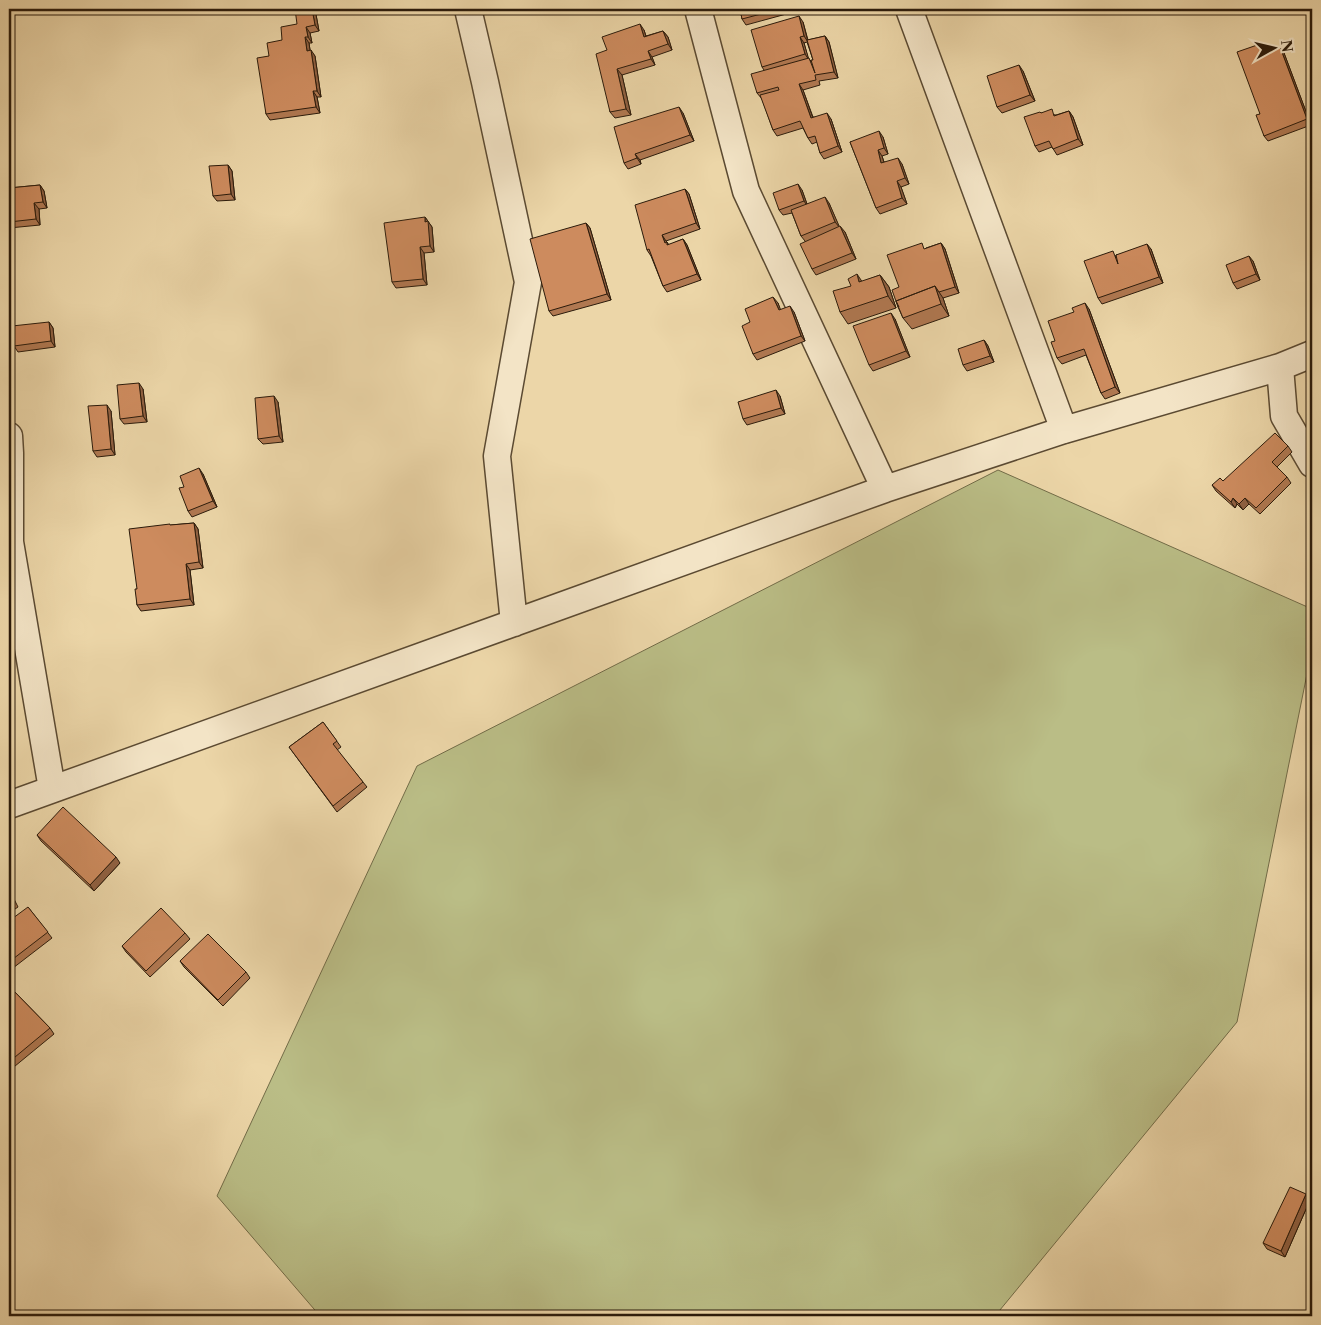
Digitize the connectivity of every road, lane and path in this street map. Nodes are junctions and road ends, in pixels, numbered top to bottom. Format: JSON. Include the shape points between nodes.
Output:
{"nodes":[{"id":1,"x":468,"y":9,"type":"edge"},
{"id":2,"x":698,"y":9,"type":"edge"},
{"id":3,"x":909,"y":9,"type":"edge"},
{"id":4,"x":1312,"y":354,"type":"edge"},
{"id":5,"x":1280,"y":367,"type":"junction"},
{"id":6,"x":1064,"y":430,"type":"junction"},
{"id":7,"x":9,"y":436,"type":"edge"},
{"id":8,"x":1312,"y":464,"type":"edge"},
{"id":9,"x":885,"y":489,"type":"junction"},
{"id":10,"x":10,"y":543,"type":"edge"},
{"id":11,"x":514,"y":623,"type":"junction"},
{"id":12,"x":52,"y":789,"type":"junction"},
{"id":13,"x":9,"y":805,"type":"edge"}],
"edges":[{"from":1,"to":11,"type":"street","via":[[528,282],[497,456]]},
{"from":2,"to":9,"type":"street","via":[[746,191]]},
{"from":3,"to":6,"type":"street"},
{"from":4,"to":5,"type":"street"},
{"from":5,"to":6,"type":"street"},
{"from":5,"to":8,"type":"street","via":[[1284,416]]},
{"from":6,"to":9,"type":"street"},
{"from":7,"to":10,"type":"street"},
{"from":9,"to":11,"type":"street"},
{"from":10,"to":12,"type":"street"},
{"from":11,"to":12,"type":"street"},
{"from":12,"to":13,"type":"street"}]}
